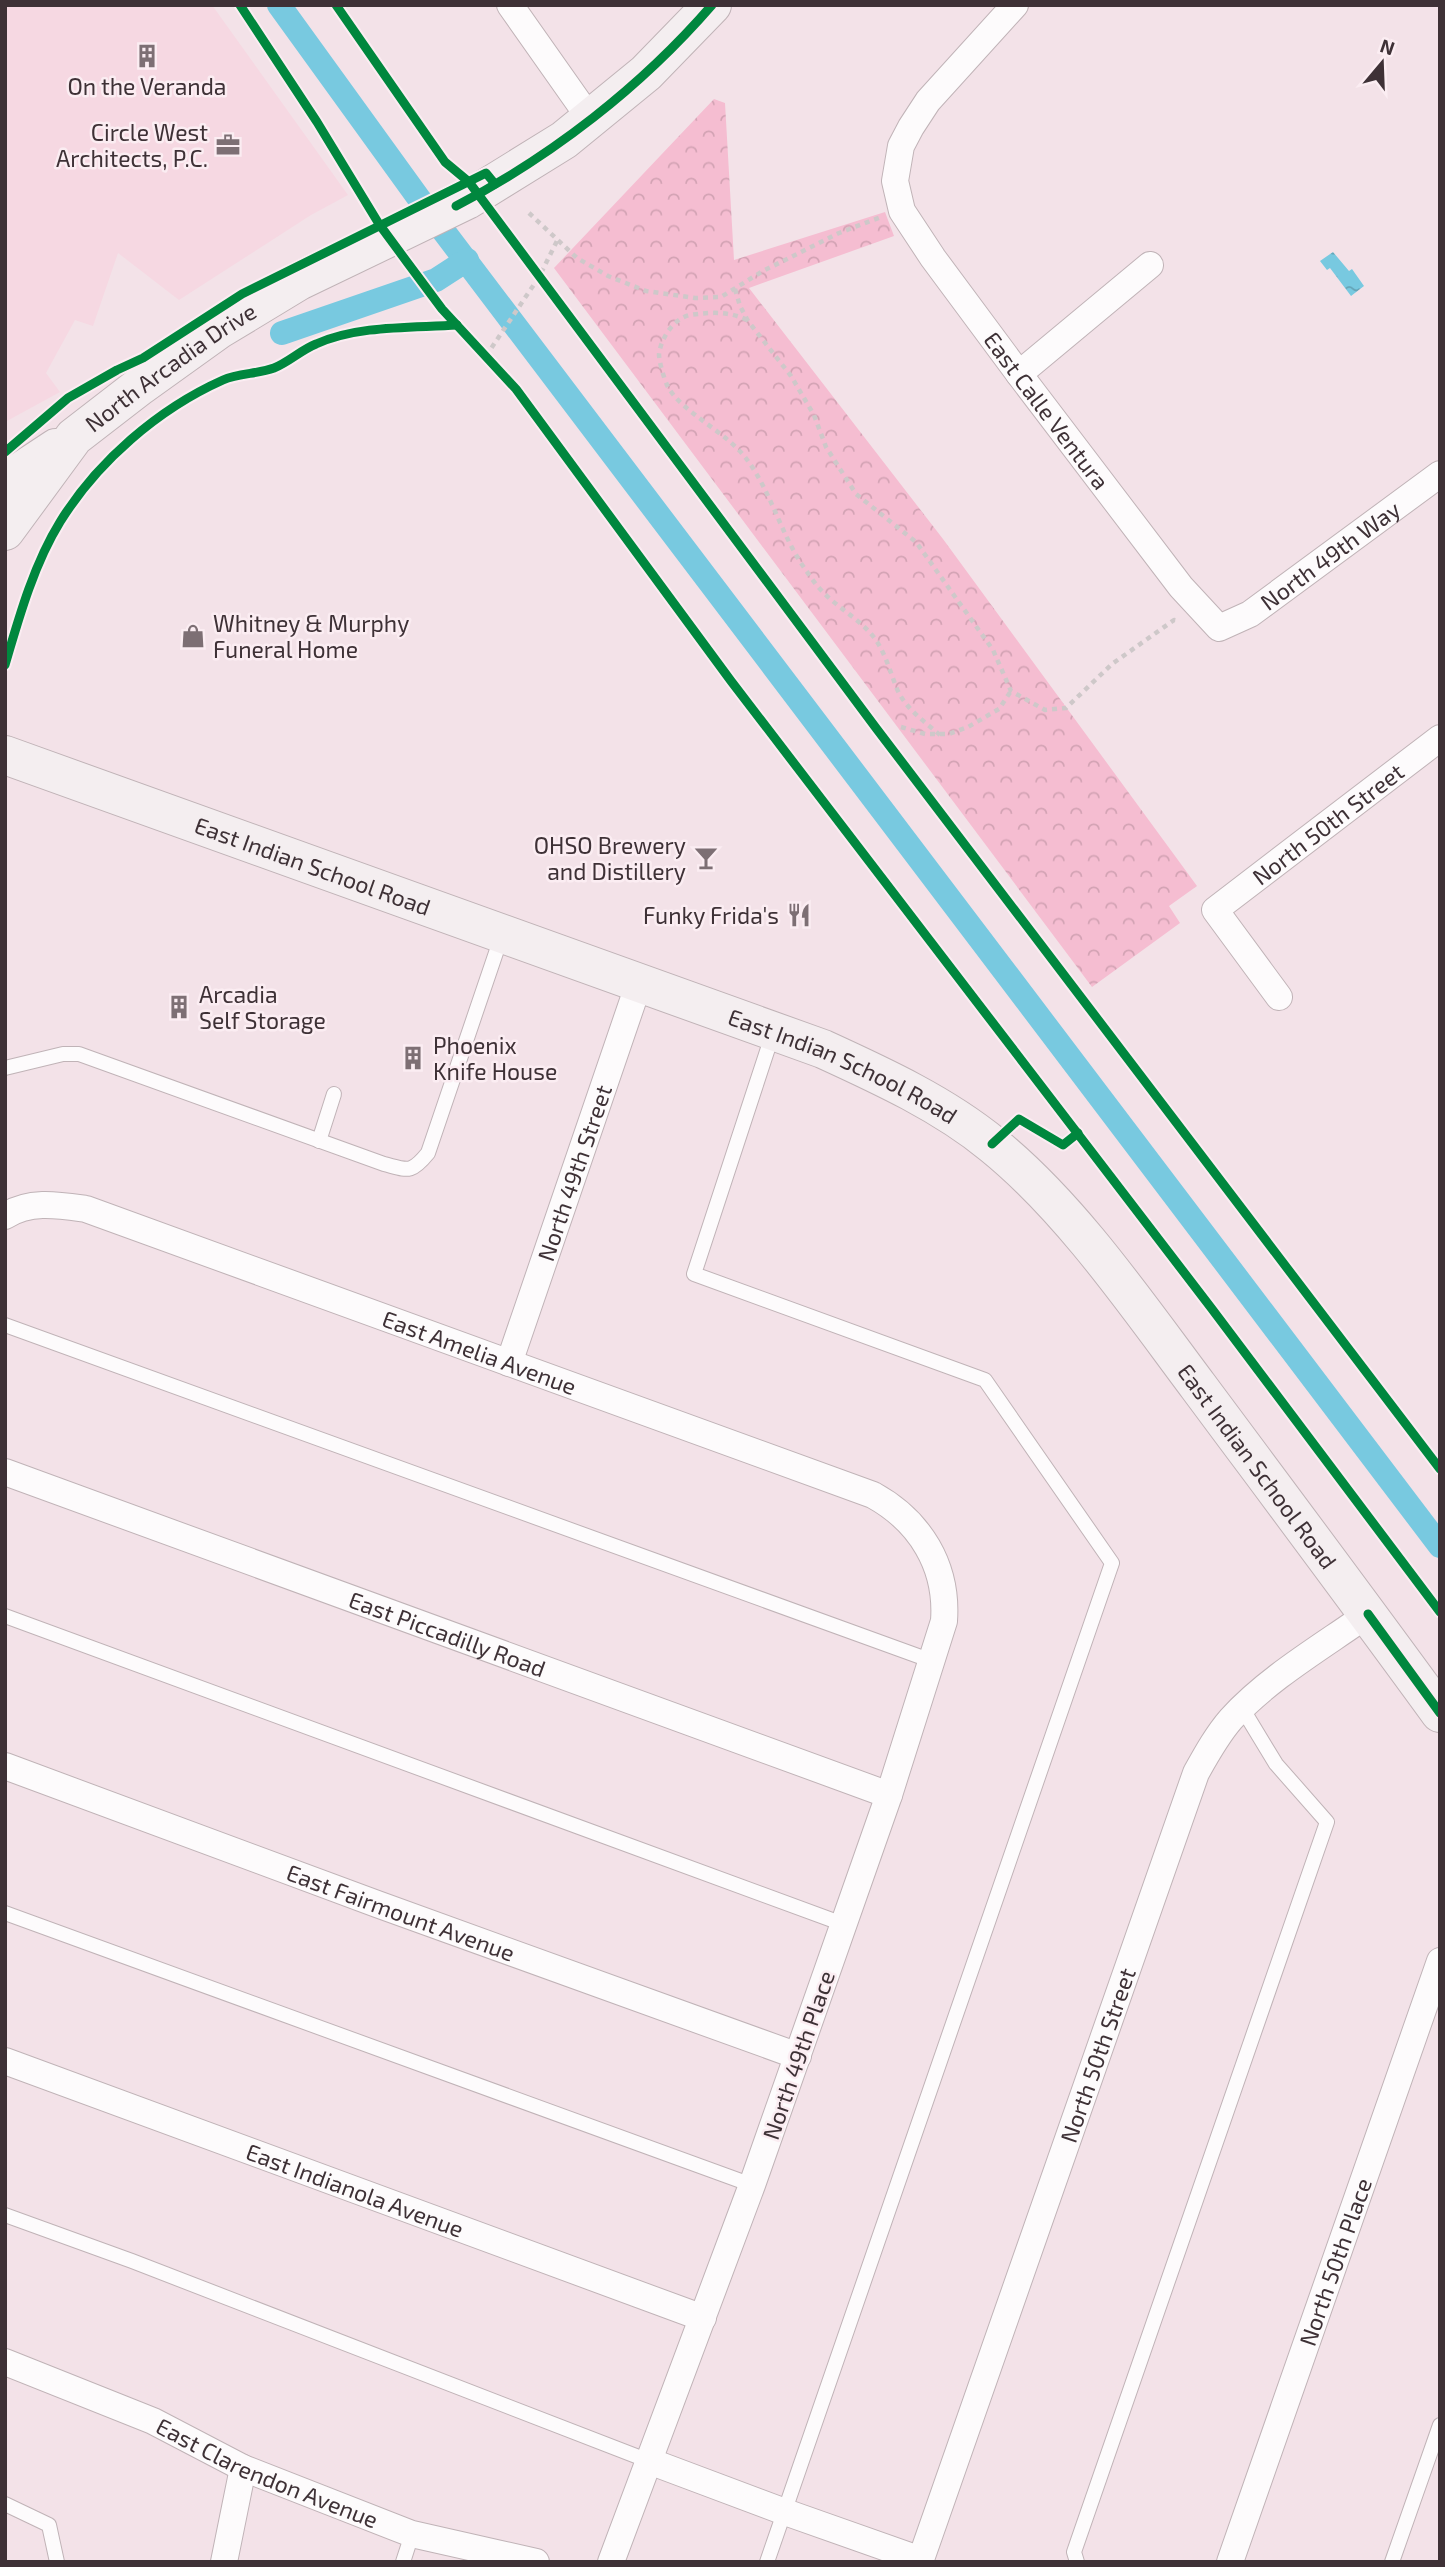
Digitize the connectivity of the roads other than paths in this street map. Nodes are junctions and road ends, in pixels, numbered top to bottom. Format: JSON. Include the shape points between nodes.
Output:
{"nodes":[{"id":1,"x":510,"y":5,"type":"edge"},
{"id":2,"x":1015,"y":5,"type":"edge"},
{"id":3,"x":698,"y":11,"type":"edge"},
{"id":4,"x":590,"y":120,"type":"junction"},
{"id":5,"x":1150,"y":265,"type":"dead end"},
{"id":6,"x":1018,"y":374,"type":"junction"},
{"id":7,"x":74,"y":437,"type":"junction"},
{"id":8,"x":1440,"y":474,"type":"edge"},
{"id":9,"x":5,"y":486,"type":"edge"},
{"id":10,"x":5,"y":531,"type":"edge"},
{"id":11,"x":1219,"y":628,"type":"joint"},
{"id":12,"x":1438,"y":742,"type":"edge"},
{"id":13,"x":14,"y":763,"type":"edge"},
{"id":14,"x":502,"y":935,"type":"junction"},
{"id":15,"x":639,"y":983,"type":"junction"},
{"id":16,"x":1279,"y":997,"type":"dead end"},
{"id":17,"x":774,"y":1031,"type":"junction"},
{"id":18,"x":5,"y":1068,"type":"edge"},
{"id":19,"x":334,"y":1094,"type":"dead end"},
{"id":20,"x":319,"y":1141,"type":"junction"},
{"id":21,"x":10,"y":1213,"type":"edge"},
{"id":22,"x":5,"y":1325,"type":"edge"},
{"id":23,"x":509,"y":1363,"type":"junction"},
{"id":24,"x":5,"y":1472,"type":"edge"},
{"id":25,"x":927,"y":1542,"type":"joint"},
{"id":26,"x":1368,"y":1614,"type":"junction"},
{"id":27,"x":5,"y":1616,"type":"edge"},
{"id":28,"x":932,"y":1661,"type":"junction"},
{"id":29,"x":1242,"y":1707,"type":"junction"},
{"id":30,"x":1440,"y":1713,"type":"edge"},
{"id":31,"x":5,"y":1766,"type":"edge"},
{"id":32,"x":889,"y":1796,"type":"junction"},
{"id":33,"x":5,"y":1913,"type":"edge"},
{"id":34,"x":843,"y":1924,"type":"junction"},
{"id":35,"x":1440,"y":1961,"type":"edge"},
{"id":36,"x":797,"y":2056,"type":"junction"},
{"id":37,"x":5,"y":2061,"type":"edge"},
{"id":38,"x":752,"y":2185,"type":"junction"},
{"id":39,"x":5,"y":2215,"type":"edge"},
{"id":40,"x":704,"y":2318,"type":"junction"},
{"id":41,"x":5,"y":2362,"type":"edge"},
{"id":42,"x":1440,"y":2425,"type":"edge"},
{"id":43,"x":649,"y":2461,"type":"junction"},
{"id":44,"x":243,"y":2468,"type":"junction"},
{"id":45,"x":5,"y":2504,"type":"edge"},
{"id":46,"x":785,"y":2512,"type":"junction"},
{"id":47,"x":412,"y":2534,"type":"junction"},
{"id":48,"x":920,"y":2561,"type":"edge"},
{"id":49,"x":57,"y":2562,"type":"edge"},
{"id":50,"x":224,"y":2562,"type":"edge"},
{"id":51,"x":402,"y":2562,"type":"edge"},
{"id":52,"x":536,"y":2562,"type":"edge"},
{"id":53,"x":611,"y":2562,"type":"edge"},
{"id":54,"x":767,"y":2562,"type":"edge"},
{"id":55,"x":1077,"y":2562,"type":"edge"},
{"id":56,"x":1230,"y":2562,"type":"edge"},
{"id":57,"x":1392,"y":2562,"type":"edge"}],
"edges":[{"from":1,"to":4,"type":"street"},
{"from":2,"to":6,"type":"street","name":"East Calle Ventura","via":[[928,101],[901,146],[895,181],[902,211]]},
{"from":3,"to":4,"type":"main road","name":"North Arcadia Drive","via":[[646,72]]},
{"from":4,"to":7,"type":"main road","name":"North Arcadia Drive","via":[[536,159],[456,206],[299,281],[218,330]]},
{"from":5,"to":6,"type":"street"},
{"from":6,"to":11,"type":"street","name":"East Calle Ventura","via":[[1181,587]]},
{"from":7,"to":9,"type":"main road"},
{"from":7,"to":10,"type":"main road","name":"North Arcadia Drive"},
{"from":8,"to":11,"type":"street","name":"North 49th Way","via":[[1250,614]]},
{"from":12,"to":16,"type":"street","name":"North 50th Street","via":[[1215,910]]},
{"from":13,"to":14,"type":"main road","name":"East Indian School Road"},
{"from":14,"to":15,"type":"main road","name":"East Indian School Road"},
{"from":14,"to":20,"type":"lane","via":[[428,1153],[416,1167],[408,1170],[384,1164]]},
{"from":15,"to":17,"type":"main road","name":"East Indian School Road"},
{"from":15,"to":23,"type":"street","name":"North 49th Street"},
{"from":17,"to":26,"type":"main road","name":"East Indian School Road","via":[[892,1082],[952,1116],[1015,1164],[1112,1273]]},
{"from":17,"to":46,"type":"lane","via":[[694,1274],[985,1380],[1112,1563]]},
{"from":18,"to":20,"type":"lane","via":[[79,1054]]},
{"from":19,"to":20,"type":"lane"},
{"from":21,"to":23,"type":"street","name":"East Amelia Avenue","via":[[49,1203],[86,1209]]},
{"from":22,"to":28,"type":"lane"},
{"from":23,"to":25,"type":"street","name":"East Amelia Avenue","via":[[873,1495],[891,1505]]},
{"from":24,"to":32,"type":"street","name":"East Piccadilly Road"},
{"from":25,"to":28,"type":"street","name":"North 49th Place","via":[[946,1602]]},
{"from":26,"to":29,"type":"street","name":"North 50th Street"},
{"from":26,"to":30,"type":"main road","name":"East Indian School Road"},
{"from":27,"to":34,"type":"lane"},
{"from":28,"to":32,"type":"street","name":"North 49th Place"},
{"from":29,"to":48,"type":"street","name":"North 50th Street","via":[[1196,1773]]},
{"from":29,"to":55,"type":"lane","via":[[1276,1765],[1327,1822],[1073,2552]]},
{"from":31,"to":36,"type":"street","name":"East Fairmount Avenue"},
{"from":32,"to":34,"type":"street","name":"North 49th Place"},
{"from":33,"to":38,"type":"lane"},
{"from":34,"to":36,"type":"street","name":"North 49th Place"},
{"from":35,"to":56,"type":"street","name":"North 50th Place"},
{"from":36,"to":38,"type":"street","name":"North 49th Place"},
{"from":37,"to":40,"type":"street","name":"East Indianola Avenue"},
{"from":38,"to":40,"type":"street","name":"North 49th Place"},
{"from":39,"to":43,"type":"lane"},
{"from":40,"to":43,"type":"street","name":"North 49th Place"},
{"from":41,"to":44,"type":"street","name":"East Clarendon Avenue","via":[[153,2421]]},
{"from":42,"to":57,"type":"lane"},
{"from":43,"to":46,"type":"street"},
{"from":43,"to":53,"type":"street","name":"North 49th Place"},
{"from":44,"to":47,"type":"street","name":"East Clarendon Avenue"},
{"from":44,"to":50,"type":"street"},
{"from":45,"to":49,"type":"lane","via":[[49,2525]]},
{"from":46,"to":48,"type":"street"},
{"from":46,"to":54,"type":"lane"},
{"from":47,"to":51,"type":"lane"},
{"from":47,"to":52,"type":"street","name":"East Clarendon Avenue"}]}
